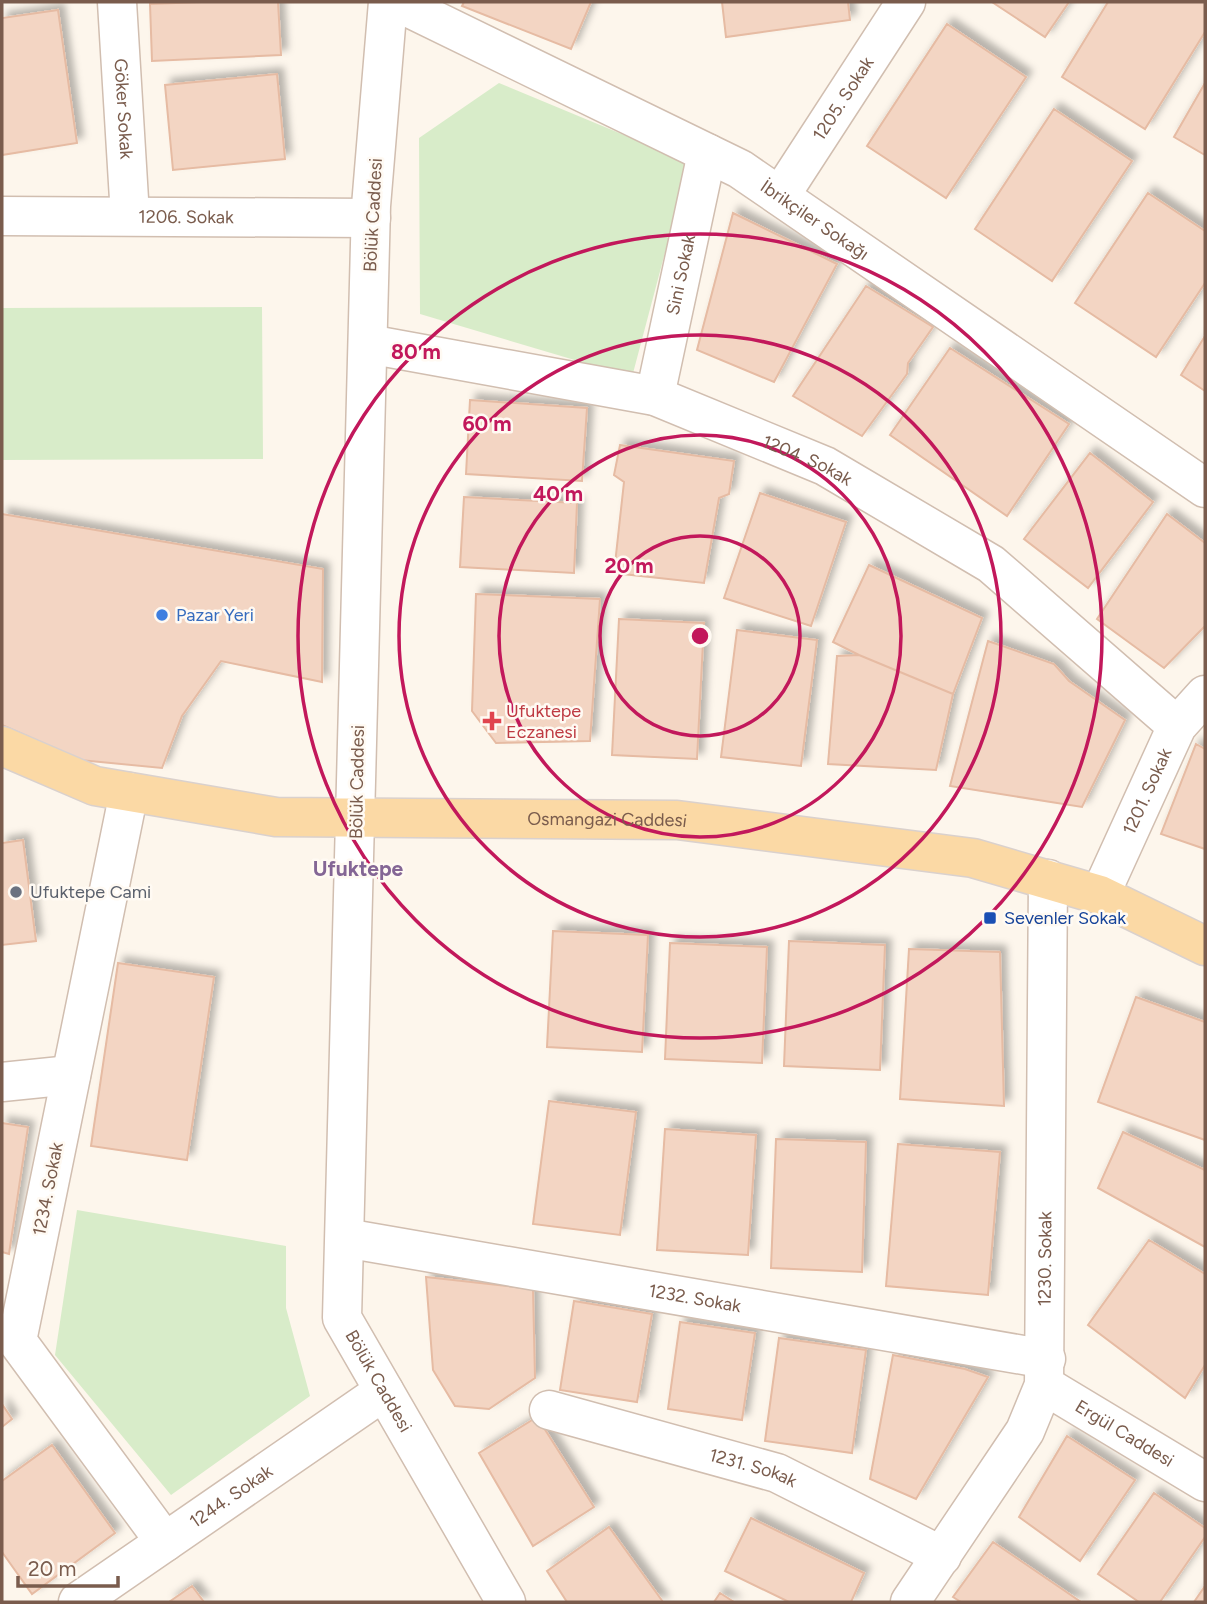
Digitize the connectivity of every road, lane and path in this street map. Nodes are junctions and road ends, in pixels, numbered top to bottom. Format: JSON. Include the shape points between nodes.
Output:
{"nodes":[{"id":1,"x":117,"y":2,"type":"edge"},
{"id":2,"x":388,"y":2,"type":"edge"},
{"id":3,"x":397,"y":2,"type":"edge"},
{"id":4,"x":906,"y":2,"type":"edge"},
{"id":5,"x":707,"y":153,"type":"junction"},
{"id":6,"x":780,"y":196,"type":"junction"},
{"id":7,"x":2,"y":216,"type":"edge"},
{"id":8,"x":130,"y":216,"type":"junction"},
{"id":9,"x":371,"y":218,"type":"junction"},
{"id":10,"x":368,"y":344,"type":"junction"},
{"id":11,"x":654,"y":396,"type":"junction"},
{"id":12,"x":1205,"y":488,"type":"edge"},
{"id":13,"x":1205,"y":695,"type":"edge"},
{"id":14,"x":1177,"y":726,"type":"junction"},
{"id":15,"x":2,"y":746,"type":"edge"},
{"id":16,"x":129,"y":792,"type":"junction"},
{"id":17,"x":357,"y":817,"type":"junction"},
{"id":18,"x":1048,"y":880,"type":"junction"},
{"id":19,"x":1100,"y":895,"type":"junction"},
{"id":20,"x":1205,"y":946,"type":"edge"},
{"id":21,"x":71,"y":1075,"type":"junction"},
{"id":22,"x":2,"y":1082,"type":"edge"},
{"id":23,"x":345,"y":1238,"type":"junction"},
{"id":24,"x":1045,"y":1372,"type":"junction"},
{"id":25,"x":384,"y":1391,"type":"junction"},
{"id":26,"x":550,"y":1410,"type":"dead end"},
{"id":27,"x":1205,"y":1482,"type":"edge"},
{"id":28,"x":165,"y":1542,"type":"junction"},
{"id":29,"x":942,"y":1556,"type":"junction"},
{"id":30,"x":78,"y":1602,"type":"edge"},
{"id":31,"x":506,"y":1602,"type":"edge"},
{"id":32,"x":910,"y":1602,"type":"edge"}],
"edges":[{"from":1,"to":8,"type":"street","name":"Göker Sokak"},
{"from":2,"to":9,"type":"street","name":"Bölük Caddesi"},
{"from":3,"to":5,"type":"street","name":"İbrikçiler Sokağı"},
{"from":4,"to":6,"type":"street","name":"1205. Sokak"},
{"from":5,"to":6,"type":"street","name":"İbrikçiler Sokağı"},
{"from":5,"to":11,"type":"street","name":"Sini Sokak"},
{"from":6,"to":12,"type":"street","name":"İbrikçiler Sokağı"},
{"from":7,"to":8,"type":"street","name":"1206. Sokak"},
{"from":8,"to":9,"type":"street","name":"1206. Sokak"},
{"from":9,"to":10,"type":"street","name":"Bölük Caddesi"},
{"from":10,"to":11,"type":"street","name":"1204. Sokak"},
{"from":10,"to":17,"type":"street","name":"Bölük Caddesi"},
{"from":11,"to":14,"type":"street","name":"1204. Sokak","via":[[825,466],[991,564]]},
{"from":13,"to":14,"type":"street","name":"1201. Sokak"},
{"from":14,"to":19,"type":"street","name":"1201. Sokak"},
{"from":15,"to":16,"type":"main road","name":"Osmangazi Caddesi","via":[[95,786]]},
{"from":16,"to":17,"type":"main road","name":"Osmangazi Caddesi","via":[[275,817]]},
{"from":16,"to":21,"type":"street","name":"1234. Sokak"},
{"from":17,"to":18,"type":"main road","name":"Osmangazi Caddesi","via":[[677,820],[973,858]]},
{"from":17,"to":23,"type":"street","name":"Bölük Caddesi"},
{"from":18,"to":19,"type":"main road","name":"Osmangazi Caddesi"},
{"from":18,"to":24,"type":"street","name":"1230. Sokak"},
{"from":19,"to":20,"type":"main road","name":"Osmangazi Caddesi"},
{"from":21,"to":22,"type":"street"},
{"from":21,"to":28,"type":"street","name":"1234. Sokak","via":[[17,1341]]},
{"from":23,"to":24,"type":"street","name":"1232. Sokak"},
{"from":23,"to":25,"type":"street","name":"Bölük Caddesi","via":[[342,1318]]},
{"from":24,"to":27,"type":"street","name":"Ergül Caddesi"},
{"from":24,"to":29,"type":"street","name":"1230. Sokak","via":[[1025,1431]]},
{"from":25,"to":28,"type":"street","name":"1244. Sokak"},
{"from":25,"to":31,"type":"street","name":"Bölük Caddesi"},
{"from":26,"to":29,"type":"street","name":"1231. Sokak","via":[[777,1473]]},
{"from":28,"to":30,"type":"street","name":"1244. Sokak"},
{"from":29,"to":32,"type":"street","name":"1230. Sokak"}]}
